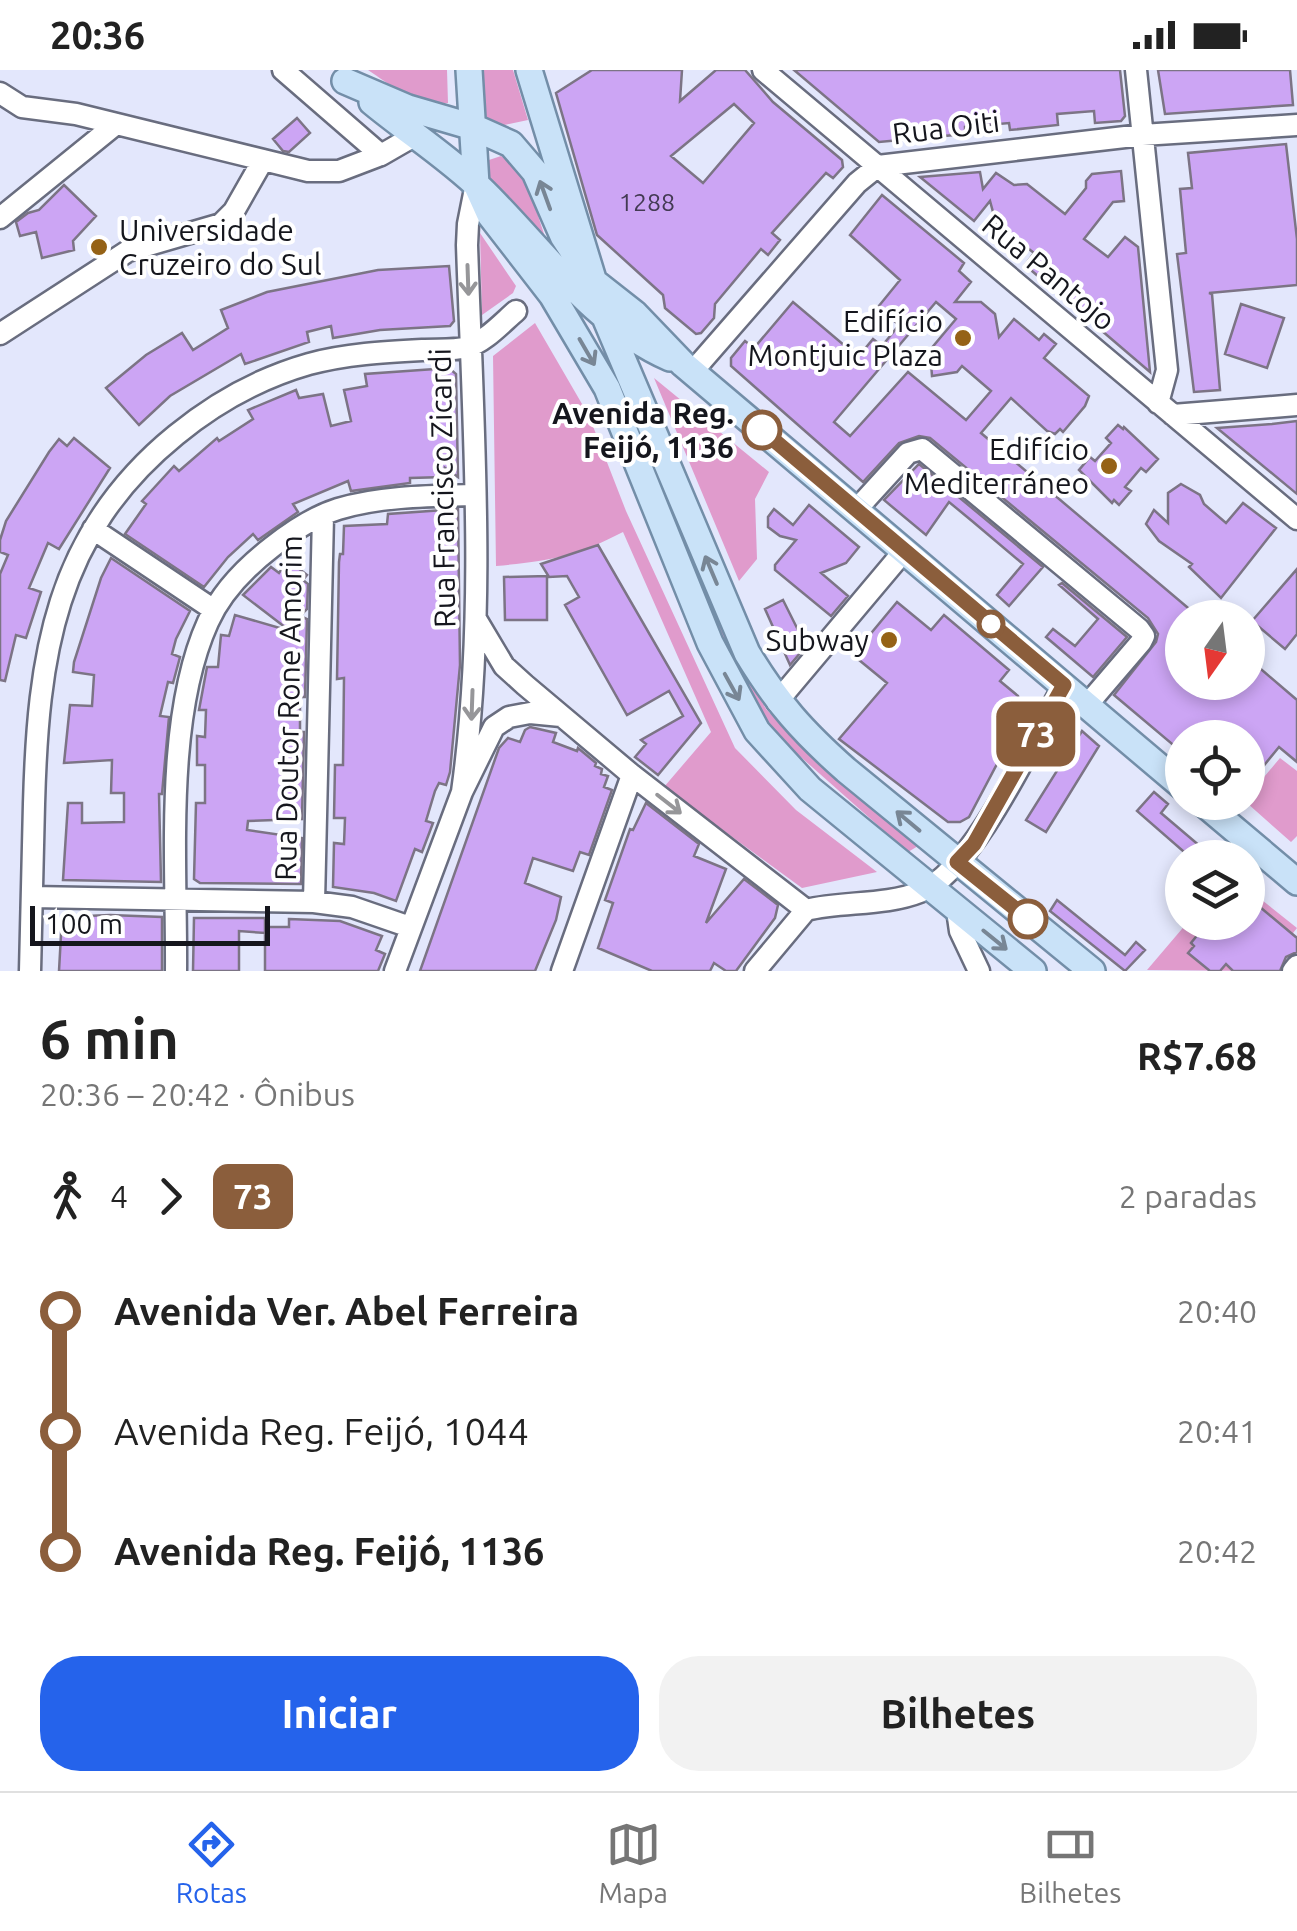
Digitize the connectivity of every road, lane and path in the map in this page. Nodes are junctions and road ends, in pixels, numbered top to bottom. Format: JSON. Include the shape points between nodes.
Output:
{"nodes":[{"id":1,"x":283,"y":70,"type":"edge"},
{"id":2,"x":469,"y":70,"type":"edge"},
{"id":3,"x":529,"y":70,"type":"edge"},
{"id":4,"x":763,"y":70,"type":"edge"},
{"id":5,"x":1136,"y":70,"type":"edge"},
{"id":6,"x":339,"y":75,"type":"edge"},
{"id":7,"x":0,"y":93,"type":"edge"},
{"id":8,"x":116,"y":124,"type":"junction"},
{"id":9,"x":1297,"y":125,"type":"edge"},
{"id":10,"x":473,"y":126,"type":"junction"},
{"id":11,"x":1142,"y":135,"type":"junction"},
{"id":12,"x":414,"y":136,"type":"junction"},
{"id":13,"x":381,"y":156,"type":"junction"},
{"id":14,"x":262,"y":160,"type":"junction"},
{"id":15,"x":878,"y":166,"type":"junction"},
{"id":16,"x":476,"y":184,"type":"junction"},
{"id":17,"x":0,"y":218,"type":"edge"},
{"id":18,"x":592,"y":280,"type":"junction"},
{"id":19,"x":516,"y":311,"type":"dead end"},
{"id":20,"x":604,"y":315,"type":"junction"},
{"id":21,"x":0,"y":334,"type":"edge"},
{"id":22,"x":470,"y":347,"type":"junction"},
{"id":23,"x":688,"y":367,"type":"junction"},
{"id":24,"x":1297,"y":405,"type":"edge"},
{"id":25,"x":1166,"y":409,"type":"junction"},
{"id":26,"x":474,"y":495,"type":"junction"},
{"id":27,"x":856,"y":510,"type":"junction"},
{"id":28,"x":323,"y":516,"type":"junction"},
{"id":29,"x":1297,"y":519,"type":"edge"},
{"id":30,"x":93,"y":529,"type":"junction"},
{"id":31,"x":904,"y":551,"type":"junction"},
{"id":32,"x":214,"y":610,"type":"junction"},
{"id":33,"x":475,"y":617,"type":"junction"},
{"id":34,"x":1064,"y":685,"type":"junction"},
{"id":35,"x":777,"y":702,"type":"junction"},
{"id":36,"x":1087,"y":705,"type":"junction"},
{"id":37,"x":561,"y":716,"type":"junction"},
{"id":38,"x":1165,"y":772,"type":"edge"},
{"id":39,"x":632,"y":775,"type":"junction"},
{"id":40,"x":462,"y":792,"type":"junction"},
{"id":41,"x":1225,"y":820,"type":"edge"},
{"id":42,"x":957,"y":862,"type":"junction"},
{"id":43,"x":1295,"y":876,"type":"edge"},
{"id":44,"x":929,"y":888,"type":"junction"},
{"id":45,"x":32,"y":897,"type":"junction"},
{"id":46,"x":176,"y":900,"type":"junction"},
{"id":47,"x":314,"y":902,"type":"junction"},
{"id":48,"x":806,"y":910,"type":"junction"},
{"id":49,"x":957,"y":910,"type":"junction"},
{"id":50,"x":410,"y":927,"type":"junction"},
{"id":51,"x":30,"y":971,"type":"edge"},
{"id":52,"x":176,"y":971,"type":"edge"},
{"id":53,"x":395,"y":971,"type":"edge"},
{"id":54,"x":562,"y":971,"type":"edge"},
{"id":55,"x":756,"y":971,"type":"edge"},
{"id":56,"x":979,"y":971,"type":"edge"},
{"id":57,"x":1033,"y":971,"type":"edge"},
{"id":58,"x":1092,"y":971,"type":"edge"}],
"edges":[{"from":1,"to":13,"type":"street"},
{"from":2,"to":10,"type":"main road"},
{"from":3,"to":18,"type":"main road"},
{"from":4,"to":15,"type":"street","name":"Rua Pantojo"},
{"from":5,"to":11,"type":"street"},
{"from":6,"to":10,"type":"main road","via":[[408,108]]},
{"from":6,"to":12,"type":"main road"},
{"from":7,"to":8,"type":"street","via":[[22,107]]},
{"from":8,"to":14,"type":"street"},
{"from":8,"to":17,"type":"street"},
{"from":9,"to":11,"type":"street","name":"Rua Oiti"},
{"from":10,"to":16,"type":"main road"},
{"from":18,"to":10,"type":"main road","one_way":true,"via":[[562,236],[528,161],[512,144]]},
{"from":11,"to":15,"type":"street","name":"Rua Oiti"},
{"from":11,"to":25,"type":"street"},
{"from":12,"to":13,"type":"street"},
{"from":12,"to":16,"type":"main road"},
{"from":13,"to":14,"type":"street","via":[[323,172]]},
{"from":14,"to":21,"type":"street","via":[[221,224],[128,251]]},
{"from":15,"to":23,"type":"street","name":"Rua Oiti"},
{"from":15,"to":25,"type":"street","name":"Rua Pantojo"},
{"from":16,"to":20,"type":"main road"},
{"from":16,"to":22,"type":"street","name":"Rua Francisco Zicardi","one_way":true,"via":[[468,224]]},
{"from":16,"to":44,"type":"main road","one_way":true,"via":[[490,216],[595,364],[710,643],[758,732],[810,789]]},
{"from":18,"to":20,"type":"main road"},
{"from":18,"to":23,"type":"main road"},
{"from":19,"to":22,"type":"street"},
{"from":20,"to":23,"type":"main road","via":[[643,346]]},
{"from":35,"to":20,"type":"main road","one_way":true,"via":[[747,653]]},
{"from":22,"to":26,"type":"street","name":"Rua Francisco Zicardi"},
{"from":22,"to":30,"type":"street","via":[[362,353],[242,390],[162,446]]},
{"from":23,"to":27,"type":"main road"},
{"from":24,"to":25,"type":"street"},
{"from":25,"to":29,"type":"street","name":"Rua Pantojo"},
{"from":26,"to":28,"type":"street","via":[[368,502]]},
{"from":26,"to":33,"type":"street","name":"Rua Francisco Zicardi"},
{"from":27,"to":31,"type":"main road"},
{"from":27,"to":36,"type":"street","via":[[908,453],[922,448],[1125,617],[1143,638]]},
{"from":28,"to":32,"type":"street","via":[[262,555]]},
{"from":28,"to":47,"type":"street","name":"Rua Doutor Rone Amorim"},
{"from":30,"to":32,"type":"street"},
{"from":30,"to":45,"type":"street","via":[[72,570],[42,675]]},
{"from":31,"to":34,"type":"main road"},
{"from":31,"to":35,"type":"street"},
{"from":32,"to":46,"type":"street","via":[[186,699]]},
{"from":33,"to":37,"type":"street","via":[[504,666]]},
{"from":33,"to":40,"type":"street","name":"Rua Francisco Zicardi","one_way":true},
{"from":34,"to":36,"type":"main road"},
{"from":34,"to":42,"type":"street","via":[[974,844]]},
{"from":42,"to":35,"type":"main road","one_way":true,"via":[[809,738]]},
{"from":36,"to":38,"type":"main road"},
{"from":37,"to":39,"type":"street"},
{"from":37,"to":40,"type":"street","name":"Rua Francisco Zicardi","via":[[510,716],[494,727]]},
{"from":39,"to":48,"type":"street","one_way":true},
{"from":39,"to":54,"type":"street"},
{"from":40,"to":50,"type":"street","name":"Rua Francisco Zicardi"},
{"from":41,"to":43,"type":"main road"},
{"from":42,"to":44,"type":"street"},
{"from":42,"to":58,"type":"main road"},
{"from":44,"to":48,"type":"street"},
{"from":44,"to":49,"type":"main road"},
{"from":45,"to":46,"type":"street"},
{"from":45,"to":51,"type":"street"},
{"from":46,"to":47,"type":"street"},
{"from":46,"to":52,"type":"street"},
{"from":47,"to":50,"type":"street"},
{"from":48,"to":55,"type":"street"},
{"from":49,"to":56,"type":"street"},
{"from":49,"to":57,"type":"main road","one_way":true},
{"from":50,"to":53,"type":"street","name":"Rua Francisco Zicardi"}]}
